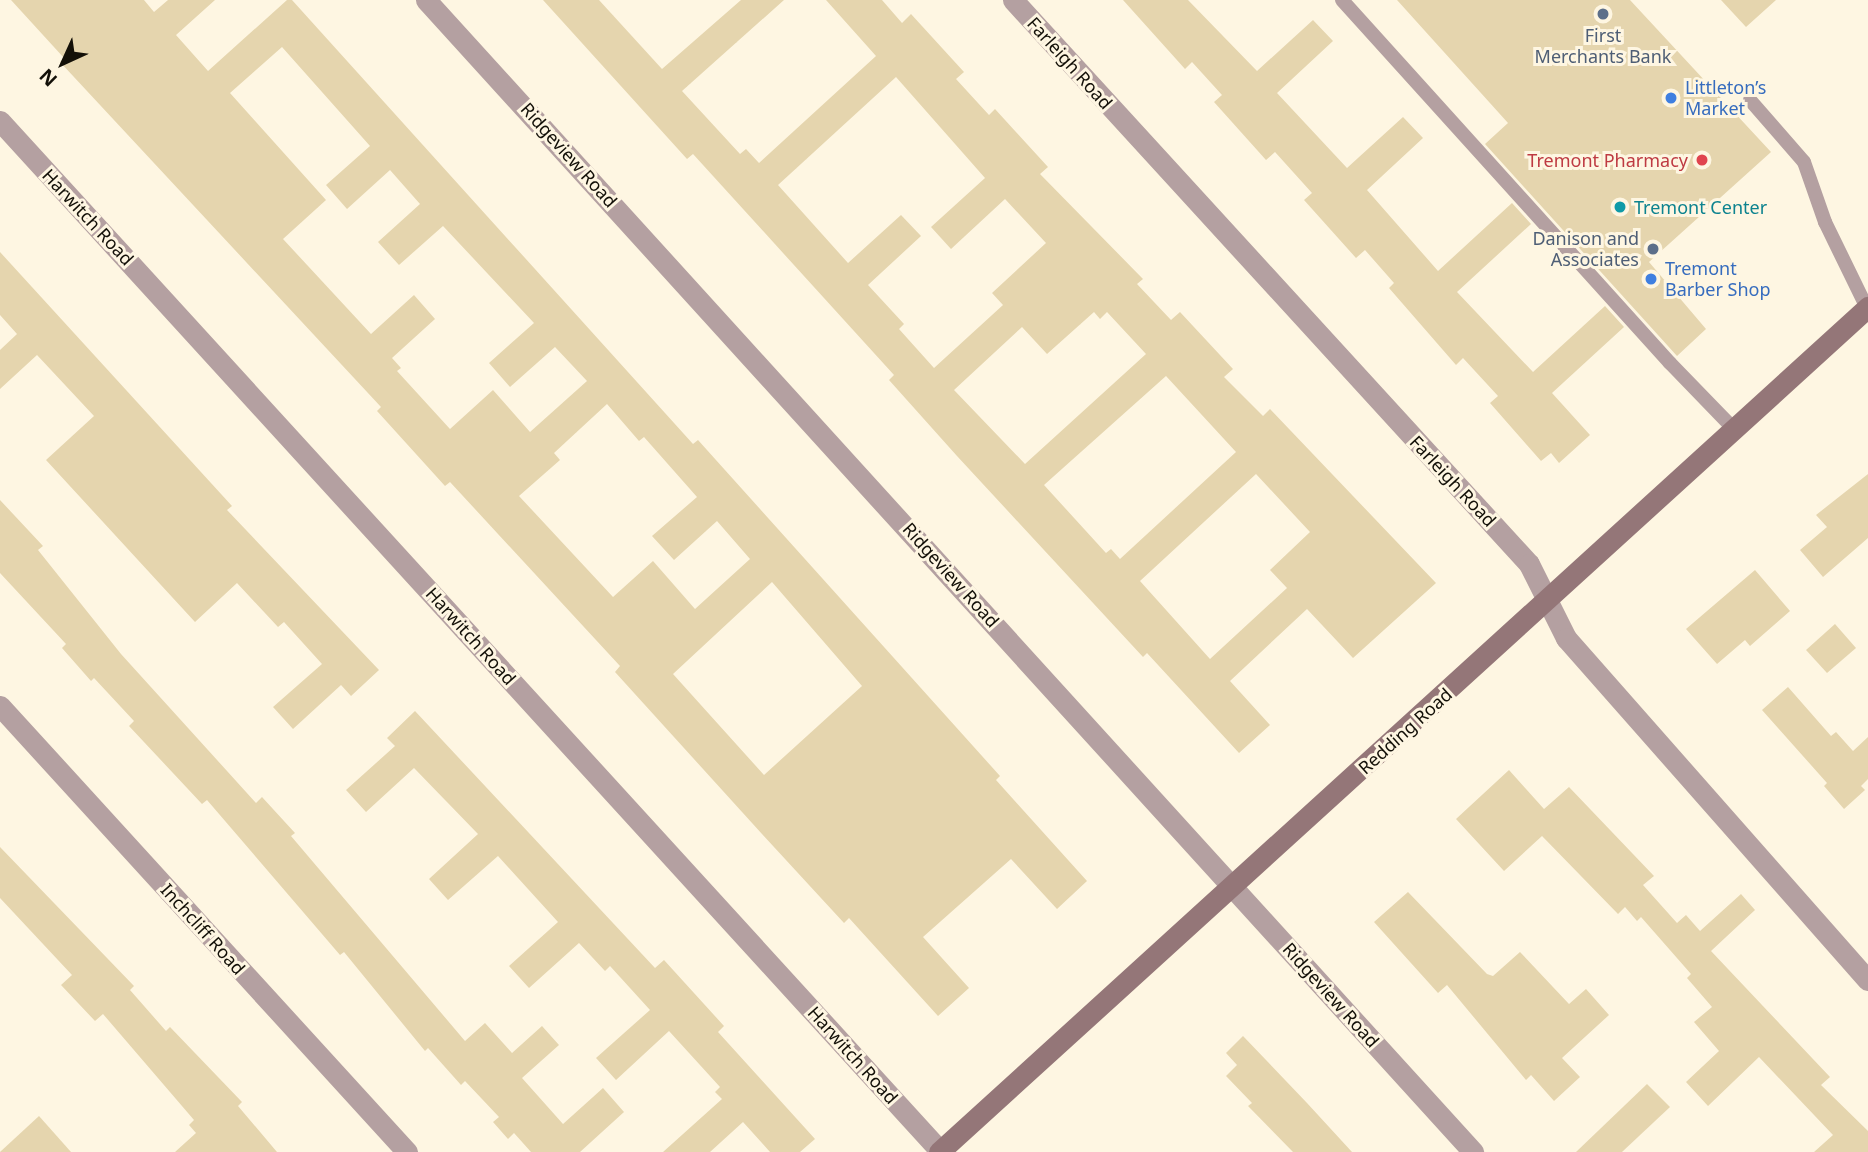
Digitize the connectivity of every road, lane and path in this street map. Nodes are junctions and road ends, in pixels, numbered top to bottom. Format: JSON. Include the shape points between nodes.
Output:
{"nodes":[{"id":1,"x":426,"y":0,"type":"edge"},
{"id":2,"x":1013,"y":0,"type":"edge"},
{"id":3,"x":1342,"y":0,"type":"edge"},
{"id":4,"x":1750,"y":100,"type":"dead end"},
{"id":5,"x":0,"y":121,"type":"edge"},
{"id":6,"x":1868,"y":308,"type":"edge"},
{"id":7,"x":1734,"y":429,"type":"junction"},
{"id":8,"x":1548,"y":601,"type":"junction"},
{"id":9,"x":0,"y":706,"type":"edge"},
{"id":10,"x":1233,"y":886,"type":"junction"},
{"id":11,"x":1868,"y":981,"type":"edge"},
{"id":12,"x":407,"y":1152,"type":"edge"},
{"id":13,"x":940,"y":1152,"type":"edge"},
{"id":14,"x":1473,"y":1152,"type":"edge"}],
"edges":[{"from":1,"to":10,"type":"street","name":"Ridgeview Road"},
{"from":2,"to":8,"type":"street","name":"Farleigh Road","via":[[1521,554]]},
{"from":3,"to":7,"type":"lane"},
{"from":4,"to":6,"type":"lane","via":[[1804,162],[1825,222]]},
{"from":5,"to":13,"type":"street","name":"Harwitch Road"},
{"from":6,"to":7,"type":"main road","name":"Redding Road"},
{"from":7,"to":8,"type":"main road","name":"Redding Road"},
{"from":8,"to":10,"type":"main road","name":"Redding Road"},
{"from":8,"to":11,"type":"street","name":"Farleigh Road","via":[[1566,638]]},
{"from":9,"to":12,"type":"street","name":"Inchcliff Road"},
{"from":10,"to":13,"type":"main road","name":"Redding Road"},
{"from":10,"to":14,"type":"street","name":"Ridgeview Road"}]}
